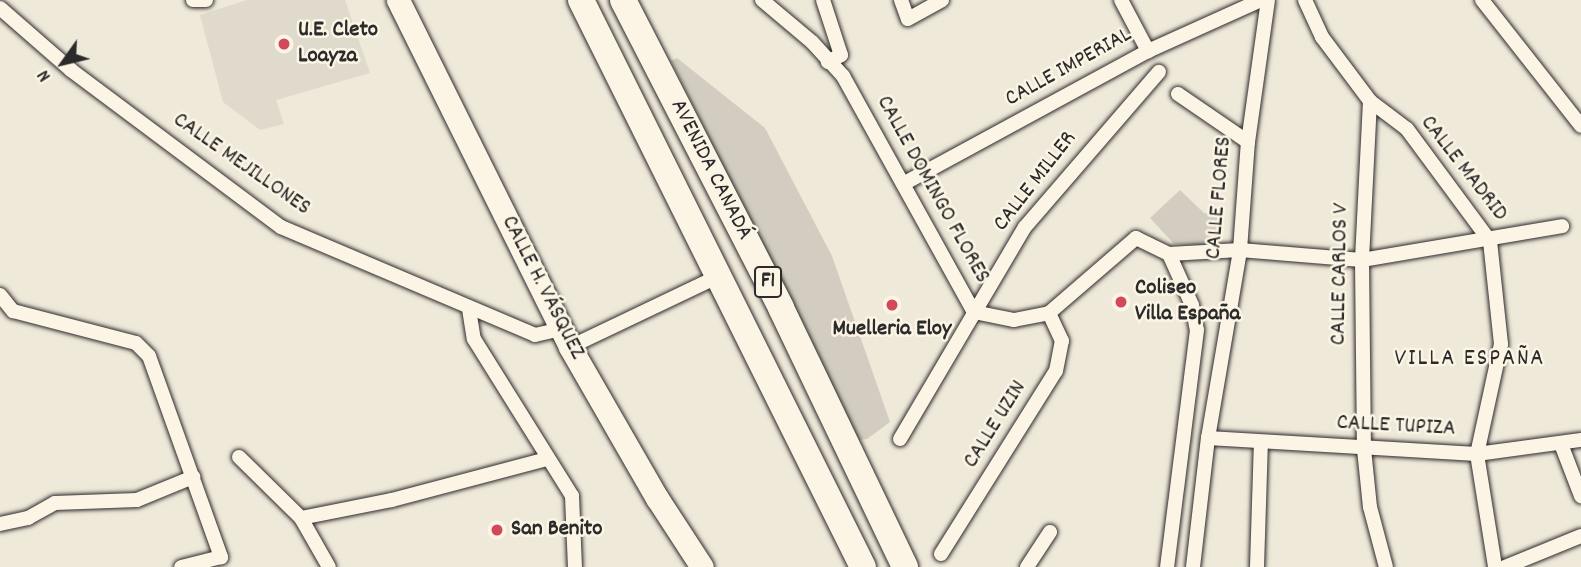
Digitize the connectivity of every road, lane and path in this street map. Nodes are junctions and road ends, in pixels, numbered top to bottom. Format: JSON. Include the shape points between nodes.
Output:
{"nodes":[{"id":1,"x":193,"y":0,"type":"edge"},
{"id":2,"x":206,"y":0,"type":"edge"},
{"id":3,"x":398,"y":0,"type":"edge"},
{"id":4,"x":581,"y":0,"type":"edge"},
{"id":5,"x":623,"y":0,"type":"edge"},
{"id":6,"x":762,"y":0,"type":"edge"},
{"id":7,"x":823,"y":0,"type":"edge"},
{"id":8,"x":901,"y":0,"type":"edge"},
{"id":9,"x":942,"y":0,"type":"edge"},
{"id":10,"x":1121,"y":0,"type":"edge"},
{"id":11,"x":1261,"y":0,"type":"edge"},
{"id":12,"x":1268,"y":0,"type":"edge"},
{"id":13,"x":1305,"y":0,"type":"edge"},
{"id":14,"x":1482,"y":0,"type":"edge"},
{"id":15,"x":0,"y":8,"type":"edge"},
{"id":16,"x":1148,"y":51,"type":"junction"},
{"id":17,"x":834,"y":58,"type":"junction"},
{"id":18,"x":1158,"y":72,"type":"dead end"},
{"id":19,"x":1178,"y":94,"type":"dead end"},
{"id":20,"x":1370,"y":101,"type":"junction"},
{"id":21,"x":1581,"y":126,"type":"edge"},
{"id":22,"x":1248,"y":142,"type":"junction"},
{"id":23,"x":903,"y":184,"type":"junction"},
{"id":24,"x":1562,"y":226,"type":"dead end"},
{"id":25,"x":1490,"y":241,"type":"junction"},
{"id":26,"x":1240,"y":250,"type":"junction"},
{"id":27,"x":1169,"y":254,"type":"junction"},
{"id":28,"x":1362,"y":260,"type":"junction"},
{"id":29,"x":720,"y":275,"type":"junction"},
{"id":30,"x":0,"y":295,"type":"edge"},
{"id":31,"x":469,"y":309,"type":"junction"},
{"id":32,"x":974,"y":312,"type":"junction"},
{"id":33,"x":1049,"y":313,"type":"junction"},
{"id":34,"x":566,"y":338,"type":"junction"},
{"id":35,"x":1208,"y":438,"type":"junction"},
{"id":36,"x":900,"y":439,"type":"dead end"},
{"id":37,"x":1581,"y":440,"type":"edge"},
{"id":38,"x":1261,"y":443,"type":"junction"},
{"id":39,"x":1562,"y":444,"type":"junction"},
{"id":40,"x":1364,"y":449,"type":"junction"},
{"id":41,"x":1477,"y":454,"type":"junction"},
{"id":42,"x":239,"y":457,"type":"dead end"},
{"id":43,"x":547,"y":459,"type":"junction"},
{"id":44,"x":193,"y":477,"type":"junction"},
{"id":45,"x":1581,"y":496,"type":"edge"},
{"id":46,"x":301,"y":518,"type":"junction"},
{"id":47,"x":0,"y":524,"type":"edge"},
{"id":48,"x":1050,"y":532,"type":"dead end"},
{"id":49,"x":1581,"y":536,"type":"edge"},
{"id":50,"x":941,"y":554,"type":"dead end"},
{"id":51,"x":181,"y":567,"type":"edge"},
{"id":52,"x":329,"y":567,"type":"edge"},
{"id":53,"x":575,"y":567,"type":"edge"},
{"id":54,"x":702,"y":567,"type":"edge"},
{"id":55,"x":863,"y":567,"type":"edge"},
{"id":56,"x":905,"y":567,"type":"edge"},
{"id":57,"x":1027,"y":567,"type":"edge"},
{"id":58,"x":1167,"y":567,"type":"edge"},
{"id":59,"x":1193,"y":567,"type":"edge"},
{"id":60,"x":1257,"y":567,"type":"edge"},
{"id":61,"x":1386,"y":567,"type":"edge"},
{"id":62,"x":1495,"y":567,"type":"edge"},
{"id":63,"x":1505,"y":567,"type":"edge"}],
"edges":[{"from":1,"to":2,"type":"street"},
{"from":3,"to":34,"type":"main road","name":"CALLE H. VÁSQUEZ"},
{"from":4,"to":29,"type":"highway","name":"AVENIDA CANADÁ","number":"F1"},
{"from":5,"to":56,"type":"highway","name":"AVENIDA CANADÁ","number":"F1","via":[[781,308]]},
{"from":6,"to":17,"type":"street","name":"CALLE DOMINGO FLORES"},
{"from":7,"to":17,"type":"street"},
{"from":8,"to":9,"type":"street","via":[[908,19]]},
{"from":10,"to":16,"type":"street"},
{"from":11,"to":16,"type":"street","name":"CALLE IMPERIAL"},
{"from":12,"to":22,"type":"street","name":"CALLE FLORES"},
{"from":13,"to":20,"type":"street","via":[[1322,37]]},
{"from":14,"to":21,"type":"street"},
{"from":15,"to":31,"type":"street","name":"CALLE MEJILLONES","via":[[71,70],[281,228]]},
{"from":16,"to":23,"type":"street","name":"CALLE IMPERIAL"},
{"from":17,"to":23,"type":"street","name":"CALLE DOMINGO FLORES"},
{"from":18,"to":32,"type":"street","name":"CALLE MILLER","via":[[1025,227]]},
{"from":19,"to":22,"type":"street"},
{"from":20,"to":25,"type":"street","name":"CALLE MADRID","via":[[1407,129]]},
{"from":20,"to":28,"type":"street","name":"CALLE CARLOS V"},
{"from":22,"to":26,"type":"street","name":"CALLE FLORES"},
{"from":23,"to":32,"type":"street","name":"CALLE DOMINGO FLORES"},
{"from":24,"to":25,"type":"street"},
{"from":25,"to":28,"type":"street"},
{"from":25,"to":41,"type":"street","name":"CALLE MADRID","via":[[1501,344]]},
{"from":26,"to":27,"type":"street"},
{"from":26,"to":28,"type":"street"},
{"from":26,"to":35,"type":"street","name":"CALLE FLORES"},
{"from":27,"to":33,"type":"street","name":"CALLE DOMINGO FLORES","via":[[1136,238]]},
{"from":27,"to":58,"type":"street","via":[[1192,305],[1196,330]]},
{"from":28,"to":40,"type":"street","name":"CALLE CARLOS V"},
{"from":29,"to":34,"type":"street","name":"CALLE MEJILLONES"},
{"from":29,"to":55,"type":"highway","name":"AVENIDA CANADÁ","number":"F1"},
{"from":30,"to":44,"type":"street","via":[[13,311],[136,343],[149,356]]},
{"from":31,"to":34,"type":"street","name":"CALLE MEJILLONES","via":[[535,335]]},
{"from":31,"to":43,"type":"street","via":[[474,339]]},
{"from":32,"to":33,"type":"street","name":"CALLE DOMINGO FLORES","via":[[1014,320]]},
{"from":32,"to":36,"type":"street","name":"CALLE MILLER"},
{"from":33,"to":50,"type":"street","name":"CALLE UZIN","via":[[1062,341],[1056,371]]},
{"from":34,"to":54,"type":"main road","name":"CALLE H. VÁSQUEZ"},
{"from":35,"to":38,"type":"street","name":"CALLE TUPIZA"},
{"from":35,"to":59,"type":"street","name":"CALLE FLORES"},
{"from":37,"to":39,"type":"street","name":"CALLE TUPIZA"},
{"from":38,"to":40,"type":"street","name":"CALLE TUPIZA"},
{"from":38,"to":60,"type":"street"},
{"from":39,"to":41,"type":"street","name":"CALLE TUPIZA"},
{"from":39,"to":45,"type":"street"},
{"from":40,"to":41,"type":"street","name":"CALLE TUPIZA"},
{"from":40,"to":61,"type":"street","name":"CALLE CARLOS V","via":[[1370,507]]},
{"from":41,"to":62,"type":"street","name":"CALLE MADRID"},
{"from":42,"to":46,"type":"street"},
{"from":43,"to":46,"type":"street","via":[[392,500]]},
{"from":43,"to":53,"type":"street","via":[[572,496]]},
{"from":44,"to":47,"type":"street","via":[[137,500],[55,503],[28,518]]},
{"from":44,"to":51,"type":"street","via":[[221,557]]},
{"from":46,"to":52,"type":"street"},
{"from":48,"to":57,"type":"street"},
{"from":49,"to":63,"type":"street"}]}
